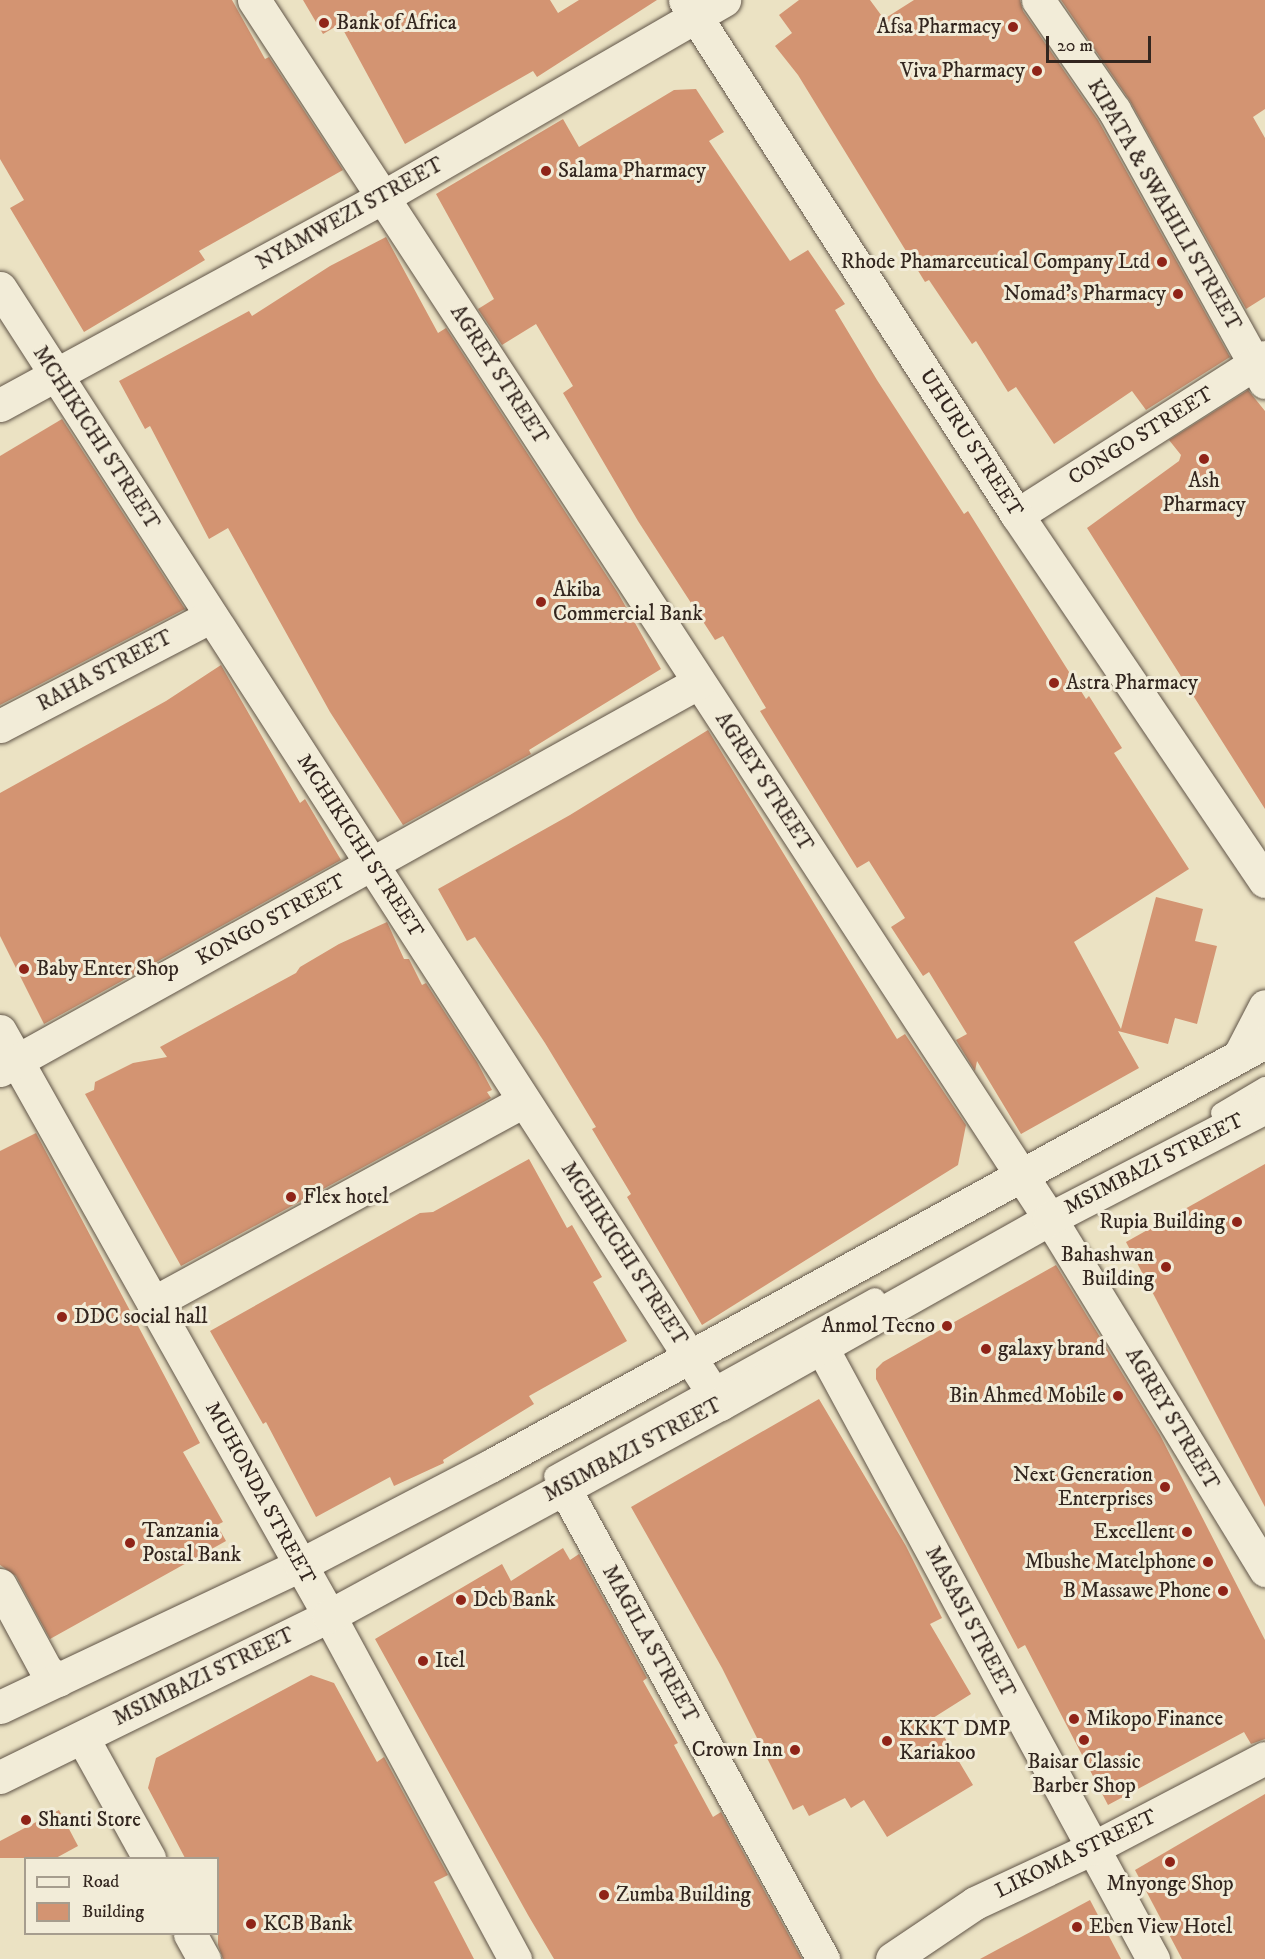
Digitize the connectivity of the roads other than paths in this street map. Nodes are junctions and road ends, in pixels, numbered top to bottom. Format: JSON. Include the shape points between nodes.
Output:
{"nodes":[{"id":1,"x":254,"y":0,"type":"edge"},
{"id":2,"x":724,"y":0,"type":"edge"},
{"id":3,"x":1038,"y":0,"type":"edge"},
{"id":4,"x":691,"y":9,"type":"edge"},
{"id":5,"x":383,"y":197,"type":"junction"},
{"id":6,"x":0,"y":288,"type":"edge"},
{"id":7,"x":1261,"y":368,"type":"edge"},
{"id":8,"x":55,"y":376,"type":"junction"},
{"id":9,"x":0,"y":405,"type":"edge"},
{"id":10,"x":1017,"y":515,"type":"junction"},
{"id":11,"x":211,"y":616,"type":"junction"},
{"id":12,"x":699,"y":682,"type":"junction"},
{"id":13,"x":0,"y":726,"type":"edge"},
{"id":14,"x":371,"y":864,"type":"junction"},
{"id":15,"x":1265,"y":881,"type":"edge"},
{"id":16,"x":1265,"y":1006,"type":"edge"},
{"id":17,"x":0,"y":1030,"type":"edge"},
{"id":18,"x":1256,"y":1050,"type":"edge"},
{"id":19,"x":8,"y":1065,"type":"edge"},
{"id":20,"x":524,"y":1101,"type":"junction"},
{"id":21,"x":1264,"y":1104,"type":"edge"},
{"id":22,"x":1034,"y":1196,"type":"junction"},
{"id":23,"x":153,"y":1303,"type":"junction"},
{"id":24,"x":822,"y":1348,"type":"junction"},
{"id":25,"x":705,"y":1380,"type":"junction"},
{"id":26,"x":563,"y":1486,"type":"junction"},
{"id":27,"x":1265,"y":1570,"type":"edge"},
{"id":28,"x":303,"y":1571,"type":"junction"},
{"id":29,"x":0,"y":1585,"type":"edge"},
{"id":30,"x":326,"y":1611,"type":"junction"},
{"id":31,"x":59,"y":1680,"type":"junction"},
{"id":32,"x":0,"y":1707,"type":"edge"},
{"id":33,"x":0,"y":1719,"type":"edge"},
{"id":34,"x":87,"y":1746,"type":"dead end"},
{"id":35,"x":1265,"y":1758,"type":"edge"},
{"id":36,"x":0,"y":1766,"type":"edge"},
{"id":37,"x":0,"y":1777,"type":"edge"},
{"id":38,"x":1093,"y":1848,"type":"junction"},
{"id":39,"x":148,"y":1857,"type":"edge"},
{"id":40,"x":191,"y":1935,"type":"edge"},
{"id":41,"x":204,"y":1959,"type":"edge"},
{"id":42,"x":515,"y":1959,"type":"edge"},
{"id":43,"x":824,"y":1959,"type":"edge"},
{"id":44,"x":892,"y":1959,"type":"edge"},
{"id":45,"x":1153,"y":1959,"type":"edge"}],
"edges":[{"from":1,"to":5,"type":"street","name":"AGREY STREET"},
{"from":2,"to":4,"type":"street","name":"NYAMWEZI STREET"},
{"from":3,"to":7,"type":"street","name":"KIPATA & SWAHILI STREET","via":[[1114,110]]},
{"from":4,"to":5,"type":"street","name":"NYAMWEZI STREET"},
{"from":4,"to":10,"type":"street","name":"UHURU STREET"},
{"from":5,"to":8,"type":"street","name":"NYAMWEZI STREET"},
{"from":5,"to":12,"type":"street","name":"AGREY STREET"},
{"from":6,"to":8,"type":"street","name":"MCHIKICHI STREET"},
{"from":7,"to":10,"type":"street","name":"CONGO STREET"},
{"from":8,"to":9,"type":"street","name":"NYAMWEZI STREET"},
{"from":8,"to":11,"type":"street","name":"MCHIKICHI STREET"},
{"from":10,"to":15,"type":"street","name":"UHURU STREET"},
{"from":11,"to":13,"type":"street","name":"RAHA STREET"},
{"from":11,"to":14,"type":"street","name":"MCHIKICHI STREET"},
{"from":12,"to":14,"type":"street","name":"KONGO STREET"},
{"from":12,"to":22,"type":"street","name":"AGREY STREET"},
{"from":14,"to":19,"type":"street","name":"KONGO STREET"},
{"from":14,"to":20,"type":"street","name":"MCHIKICHI STREET"},
{"from":16,"to":18,"type":"street"},
{"from":17,"to":19,"type":"street","name":"MUHONDA STREET"},
{"from":18,"to":22,"type":"street","name":"MSIMBAZI STREET"},
{"from":19,"to":23,"type":"street","name":"MUHONDA STREET"},
{"from":20,"to":23,"type":"street"},
{"from":20,"to":25,"type":"street","name":"MCHIKICHI STREET"},
{"from":21,"to":22,"type":"street","name":"MSIMBAZI STREET"},
{"from":22,"to":24,"type":"street","name":"MSIMBAZI STREET"},
{"from":22,"to":25,"type":"street","name":"MSIMBAZI STREET"},
{"from":22,"to":27,"type":"street","name":"AGREY STREET"},
{"from":23,"to":28,"type":"street","name":"MUHONDA STREET"},
{"from":24,"to":25,"type":"street","name":"MSIMBAZI STREET"},
{"from":24,"to":38,"type":"street","name":"MASASI STREET"},
{"from":25,"to":26,"type":"street","name":"MSIMBAZI STREET"},
{"from":25,"to":28,"type":"street","name":"MSIMBAZI STREET"},
{"from":25,"to":30,"type":"lane"},
{"from":26,"to":30,"type":"street","name":"MSIMBAZI STREET"},
{"from":26,"to":43,"type":"street","name":"MAGILA STREET"},
{"from":28,"to":30,"type":"street","name":"MUHONDA STREET"},
{"from":28,"to":31,"type":"street","name":"MSIMBAZI STREET"},
{"from":28,"to":33,"type":"lane"},
{"from":29,"to":31,"type":"street","via":[[46,1670]]},
{"from":30,"to":36,"type":"lane"},
{"from":30,"to":37,"type":"street","name":"MSIMBAZI STREET"},
{"from":30,"to":42,"type":"street","name":"MUHONDA STREET"},
{"from":31,"to":32,"type":"street","name":"MSIMBAZI STREET"},
{"from":34,"to":39,"type":"street"},
{"from":35,"to":38,"type":"street","name":"LIKOMA STREET"},
{"from":38,"to":44,"type":"street","name":"LIKOMA STREET","via":[[975,1903]]},
{"from":38,"to":45,"type":"street","name":"MASASI STREET"},
{"from":40,"to":41,"type":"street"}]}
